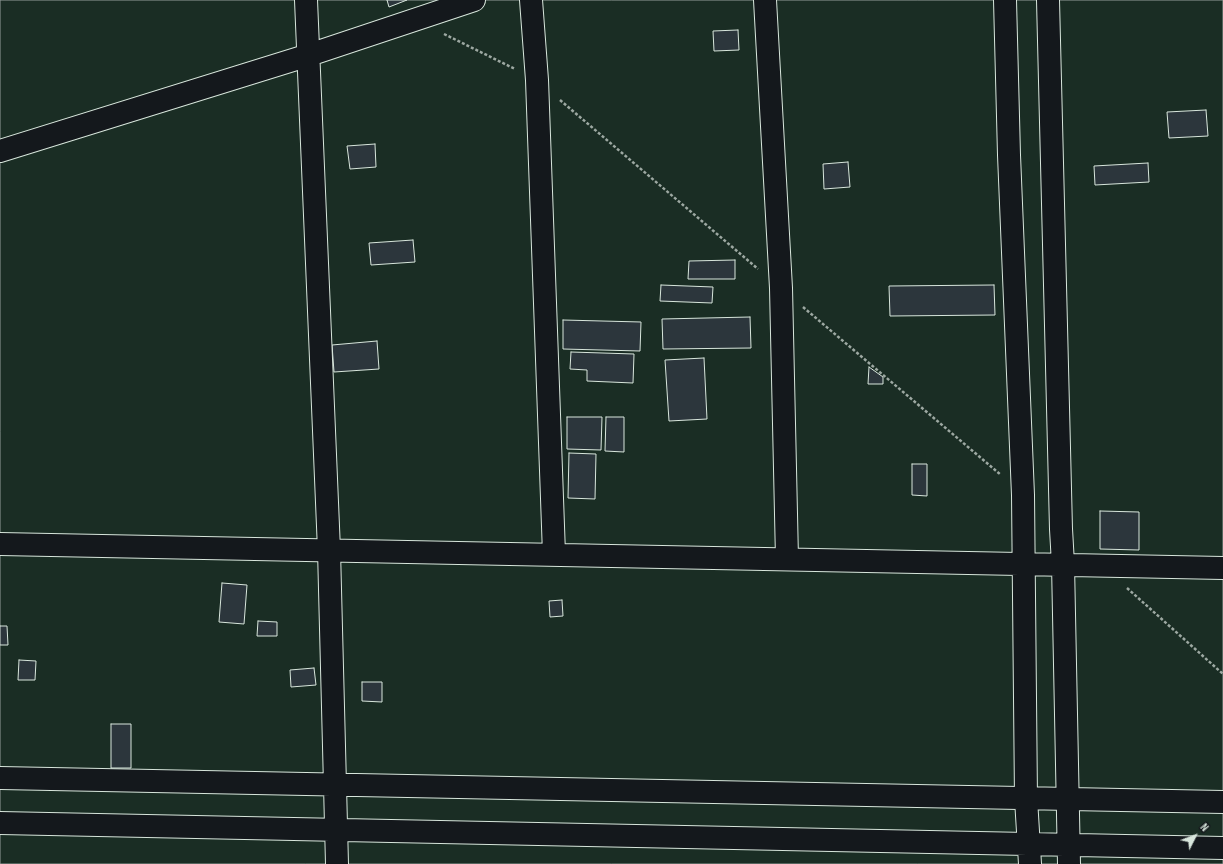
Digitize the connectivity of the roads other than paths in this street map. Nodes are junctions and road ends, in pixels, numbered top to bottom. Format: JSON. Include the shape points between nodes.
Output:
{"nodes":[{"id":1,"x":306,"y":0,"type":"edge"},
{"id":2,"x":474,"y":0,"type":"edge"},
{"id":3,"x":531,"y":0,"type":"edge"},
{"id":4,"x":765,"y":0,"type":"edge"},
{"id":5,"x":1005,"y":0,"type":"edge"},
{"id":6,"x":1048,"y":0,"type":"edge"},
{"id":7,"x":309,"y":55,"type":"junction"},
{"id":8,"x":0,"y":152,"type":"edge"},
{"id":9,"x":0,"y":544,"type":"edge"},
{"id":10,"x":329,"y":550,"type":"junction"},
{"id":11,"x":554,"y":554,"type":"junction"},
{"id":12,"x":787,"y":559,"type":"junction"},
{"id":13,"x":1023,"y":563,"type":"junction"},
{"id":14,"x":1064,"y":564,"type":"junction"},
{"id":15,"x":1223,"y":568,"type":"edge"},
{"id":16,"x":0,"y":778,"type":"edge"},
{"id":17,"x":335,"y":785,"type":"junction"},
{"id":18,"x":1026,"y":798,"type":"junction"},
{"id":19,"x":1068,"y":799,"type":"junction"},
{"id":20,"x":1223,"y":802,"type":"edge"},
{"id":21,"x":0,"y":823,"type":"edge"},
{"id":22,"x":336,"y":830,"type":"junction"},
{"id":23,"x":1223,"y":848,"type":"edge"},
{"id":24,"x":1030,"y":854,"type":"edge"},
{"id":25,"x":1069,"y":854,"type":"edge"},
{"id":26,"x":337,"y":864,"type":"edge"}],
"edges":[{"from":1,"to":7,"type":"street"},
{"from":2,"to":7,"type":"street"},
{"from":3,"to":11,"type":"street","via":[[537,80]]},
{"from":4,"to":12,"type":"street","via":[[781,288]]},
{"from":5,"to":13,"type":"street","via":[[1023,494]]},
{"from":6,"to":14,"type":"street","via":[[1061,529]]},
{"from":7,"to":8,"type":"street"},
{"from":7,"to":10,"type":"street"},
{"from":9,"to":10,"type":"street"},
{"from":10,"to":11,"type":"street"},
{"from":10,"to":17,"type":"street"},
{"from":11,"to":12,"type":"street"},
{"from":12,"to":13,"type":"street"},
{"from":13,"to":14,"type":"street"},
{"from":13,"to":18,"type":"street"},
{"from":14,"to":15,"type":"street"},
{"from":14,"to":19,"type":"street"},
{"from":16,"to":17,"type":"street"},
{"from":17,"to":18,"type":"street"},
{"from":17,"to":22,"type":"street"},
{"from":18,"to":19,"type":"street"},
{"from":18,"to":24,"type":"street"},
{"from":19,"to":20,"type":"street"},
{"from":19,"to":25,"type":"street"},
{"from":21,"to":22,"type":"street"},
{"from":22,"to":24,"type":"street"},
{"from":22,"to":26,"type":"street"},
{"from":23,"to":25,"type":"street"},
{"from":24,"to":25,"type":"street"}]}
